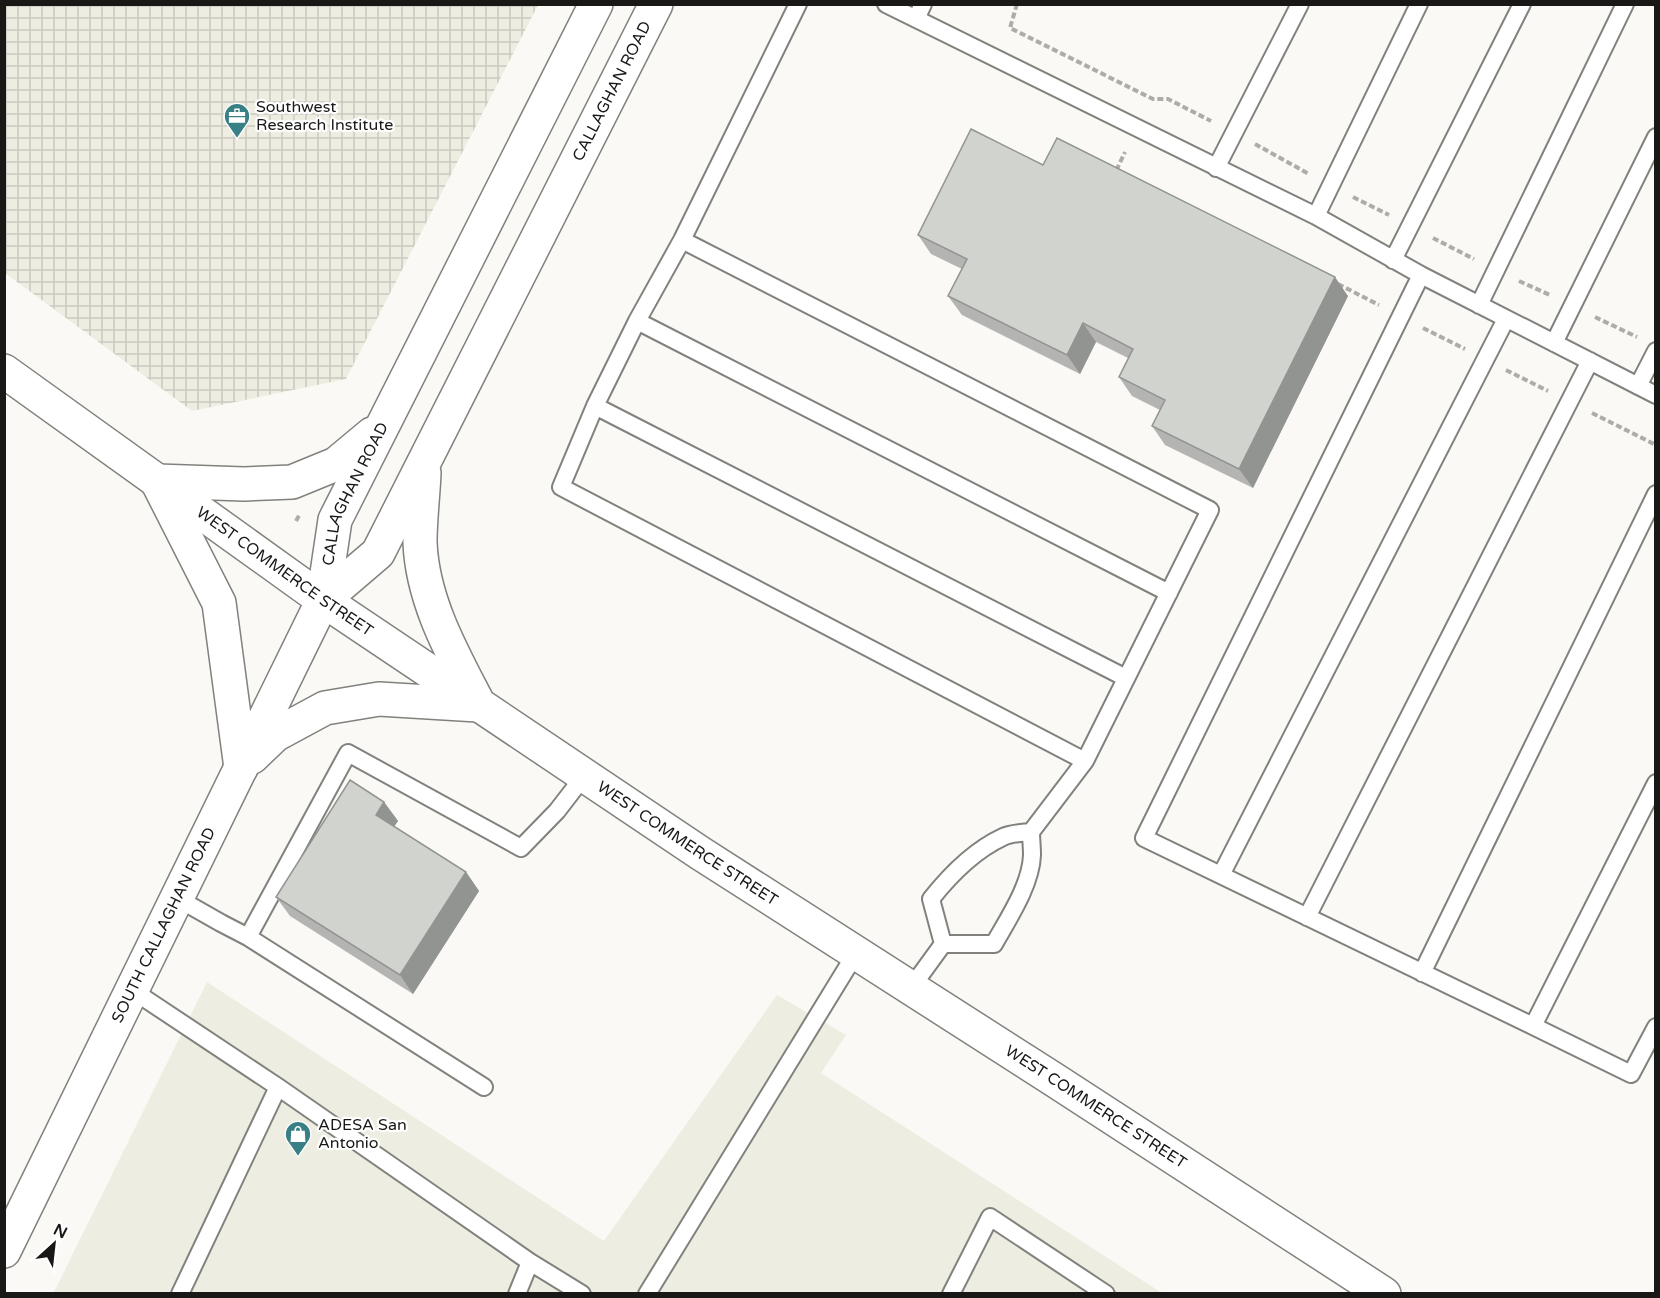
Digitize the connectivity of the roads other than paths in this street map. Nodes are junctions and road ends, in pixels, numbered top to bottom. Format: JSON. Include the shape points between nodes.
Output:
{"nodes":[{"id":1,"x":596,"y":4,"type":"edge"},
{"id":2,"x":656,"y":4,"type":"edge"},
{"id":3,"x":798,"y":4,"type":"edge"},
{"id":4,"x":886,"y":4,"type":"edge"},
{"id":5,"x":1300,"y":4,"type":"edge"},
{"id":6,"x":1419,"y":4,"type":"edge"},
{"id":7,"x":1522,"y":4,"type":"edge"},
{"id":8,"x":1625,"y":4,"type":"edge"},
{"id":9,"x":920,"y":12,"type":"edge"},
{"id":10,"x":1656,"y":137,"type":"edge"},
{"id":11,"x":1216,"y":168,"type":"junction"},
{"id":12,"x":1316,"y":216,"type":"junction"},
{"id":13,"x":682,"y":240,"type":"junction"},
{"id":14,"x":1393,"y":260,"type":"junction"},
{"id":15,"x":1421,"y":275,"type":"junction"},
{"id":16,"x":1479,"y":305,"type":"junction"},
{"id":17,"x":1506,"y":319,"type":"junction"},
{"id":18,"x":637,"y":321,"type":"junction"},
{"id":19,"x":1554,"y":343,"type":"junction"},
{"id":20,"x":1656,"y":351,"type":"edge"},
{"id":21,"x":1590,"y":361,"type":"junction"},
{"id":22,"x":4,"y":371,"type":"edge"},
{"id":23,"x":1638,"y":386,"type":"junction"},
{"id":24,"x":1656,"y":395,"type":"edge"},
{"id":25,"x":595,"y":406,"type":"junction"},
{"id":26,"x":382,"y":425,"type":"junction"},
{"id":27,"x":424,"y":461,"type":"junction"},
{"id":28,"x":157,"y":480,"type":"junction"},
{"id":29,"x":1656,"y":494,"type":"edge"},
{"id":30,"x":1169,"y":593,"type":"junction"},
{"id":31,"x":323,"y":600,"type":"junction"},
{"id":32,"x":1126,"y":678,"type":"junction"},
{"id":33,"x":480,"y":705,"type":"junction"},
{"id":34,"x":1085,"y":761,"type":"junction"},
{"id":35,"x":241,"y":768,"type":"junction"},
{"id":36,"x":584,"y":776,"type":"junction"},
{"id":37,"x":1656,"y":783,"type":"edge"},
{"id":38,"x":1031,"y":831,"type":"junction"},
{"id":39,"x":1221,"y":875,"type":"junction"},
{"id":40,"x":177,"y":898,"type":"junction"},
{"id":41,"x":1307,"y":917,"type":"junction"},
{"id":42,"x":248,"y":937,"type":"junction"},
{"id":43,"x":943,"y":944,"type":"junction"},
{"id":44,"x":856,"y":953,"type":"junction"},
{"id":45,"x":1422,"y":973,"type":"junction"},
{"id":46,"x":911,"y":988,"type":"junction"},
{"id":47,"x":132,"y":990,"type":"junction"},
{"id":48,"x":1533,"y":1026,"type":"junction"},
{"id":49,"x":1656,"y":1028,"type":"edge"},
{"id":50,"x":278,"y":1087,"type":"junction"},
{"id":51,"x":484,"y":1087,"type":"dead end"},
{"id":52,"x":4,"y":1251,"type":"edge"},
{"id":53,"x":530,"y":1262,"type":"junction"},
{"id":54,"x":180,"y":1293,"type":"edge"},
{"id":55,"x":517,"y":1293,"type":"edge"},
{"id":56,"x":582,"y":1293,"type":"edge"},
{"id":57,"x":647,"y":1293,"type":"edge"},
{"id":58,"x":951,"y":1293,"type":"edge"},
{"id":59,"x":1106,"y":1293,"type":"edge"},
{"id":60,"x":1384,"y":1293,"type":"edge"}],
"edges":[{"from":1,"to":26,"type":"main road","name":"CALLAGHAN ROAD"},
{"from":2,"to":27,"type":"main road","name":"CALLAGHAN ROAD"},
{"from":3,"to":13,"type":"lane"},
{"from":4,"to":9,"type":"lane"},
{"from":5,"to":11,"type":"lane"},
{"from":6,"to":12,"type":"lane"},
{"from":7,"to":14,"type":"lane"},
{"from":8,"to":16,"type":"lane"},
{"from":9,"to":11,"type":"lane"},
{"from":10,"to":19,"type":"lane"},
{"from":11,"to":12,"type":"lane"},
{"from":12,"to":14,"type":"lane"},
{"from":13,"to":18,"type":"lane"},
{"from":13,"to":30,"type":"lane","via":[[1210,510]]},
{"from":14,"to":15,"type":"lane"},
{"from":15,"to":16,"type":"lane"},
{"from":15,"to":39,"type":"lane","via":[[1144,838]]},
{"from":16,"to":17,"type":"lane"},
{"from":17,"to":19,"type":"lane"},
{"from":17,"to":39,"type":"lane"},
{"from":18,"to":25,"type":"lane"},
{"from":18,"to":30,"type":"lane"},
{"from":19,"to":21,"type":"lane"},
{"from":20,"to":23,"type":"lane"},
{"from":21,"to":23,"type":"lane"},
{"from":21,"to":41,"type":"lane"},
{"from":22,"to":28,"type":"main road","name":"WEST COMMERCE STREET"},
{"from":23,"to":24,"type":"lane"},
{"from":25,"to":32,"type":"lane"},
{"from":25,"to":34,"type":"lane","via":[[561,487]]},
{"from":26,"to":28,"type":"main road","via":[[336,464],[292,482]]},
{"from":26,"to":31,"type":"main road","name":"CALLAGHAN ROAD","via":[[335,520]]},
{"from":27,"to":31,"type":"main road","name":"CALLAGHAN ROAD","via":[[378,553]]},
{"from":27,"to":33,"type":"main road","via":[[420,543],[426,586],[445,640]]},
{"from":28,"to":31,"type":"main road","name":"WEST COMMERCE STREET"},
{"from":28,"to":35,"type":"main road","via":[[219,603]]},
{"from":29,"to":45,"type":"lane"},
{"from":30,"to":32,"type":"lane"},
{"from":31,"to":33,"type":"main road","name":"WEST COMMERCE STREET"},
{"from":31,"to":35,"type":"main road","name":"SOUTH CALLAGHAN ROAD"},
{"from":32,"to":34,"type":"lane"},
{"from":33,"to":35,"type":"main road","via":[[379,699],[325,708],[276,735]]},
{"from":33,"to":36,"type":"main road","name":"WEST COMMERCE STREET"},
{"from":34,"to":38,"type":"lane"},
{"from":35,"to":40,"type":"main road","name":"SOUTH CALLAGHAN ROAD"},
{"from":36,"to":42,"type":"lane","via":[[521,848],[348,753]]},
{"from":36,"to":44,"type":"main road","name":"WEST COMMERCE STREET"},
{"from":37,"to":48,"type":"lane"},
{"from":38,"to":43,"type":"lane","via":[[1005,836],[988,845],[940,887],[931,899]]},
{"from":38,"to":43,"type":"lane","via":[[1028,876],[993,944]]},
{"from":39,"to":41,"type":"lane"},
{"from":40,"to":42,"type":"lane"},
{"from":40,"to":47,"type":"main road","name":"SOUTH CALLAGHAN ROAD"},
{"from":41,"to":45,"type":"lane"},
{"from":42,"to":51,"type":"lane"},
{"from":43,"to":46,"type":"lane"},
{"from":44,"to":46,"type":"main road","name":"WEST COMMERCE STREET"},
{"from":44,"to":57,"type":"lane"},
{"from":45,"to":48,"type":"lane"},
{"from":46,"to":60,"type":"main road","name":"WEST COMMERCE STREET"},
{"from":47,"to":50,"type":"lane"},
{"from":47,"to":52,"type":"main road","name":"SOUTH CALLAGHAN ROAD"},
{"from":48,"to":49,"type":"lane","via":[[1630,1074]]},
{"from":50,"to":53,"type":"lane"},
{"from":50,"to":54,"type":"lane"},
{"from":53,"to":55,"type":"lane"},
{"from":53,"to":56,"type":"lane"},
{"from":58,"to":59,"type":"lane","via":[[990,1217]]}]}
